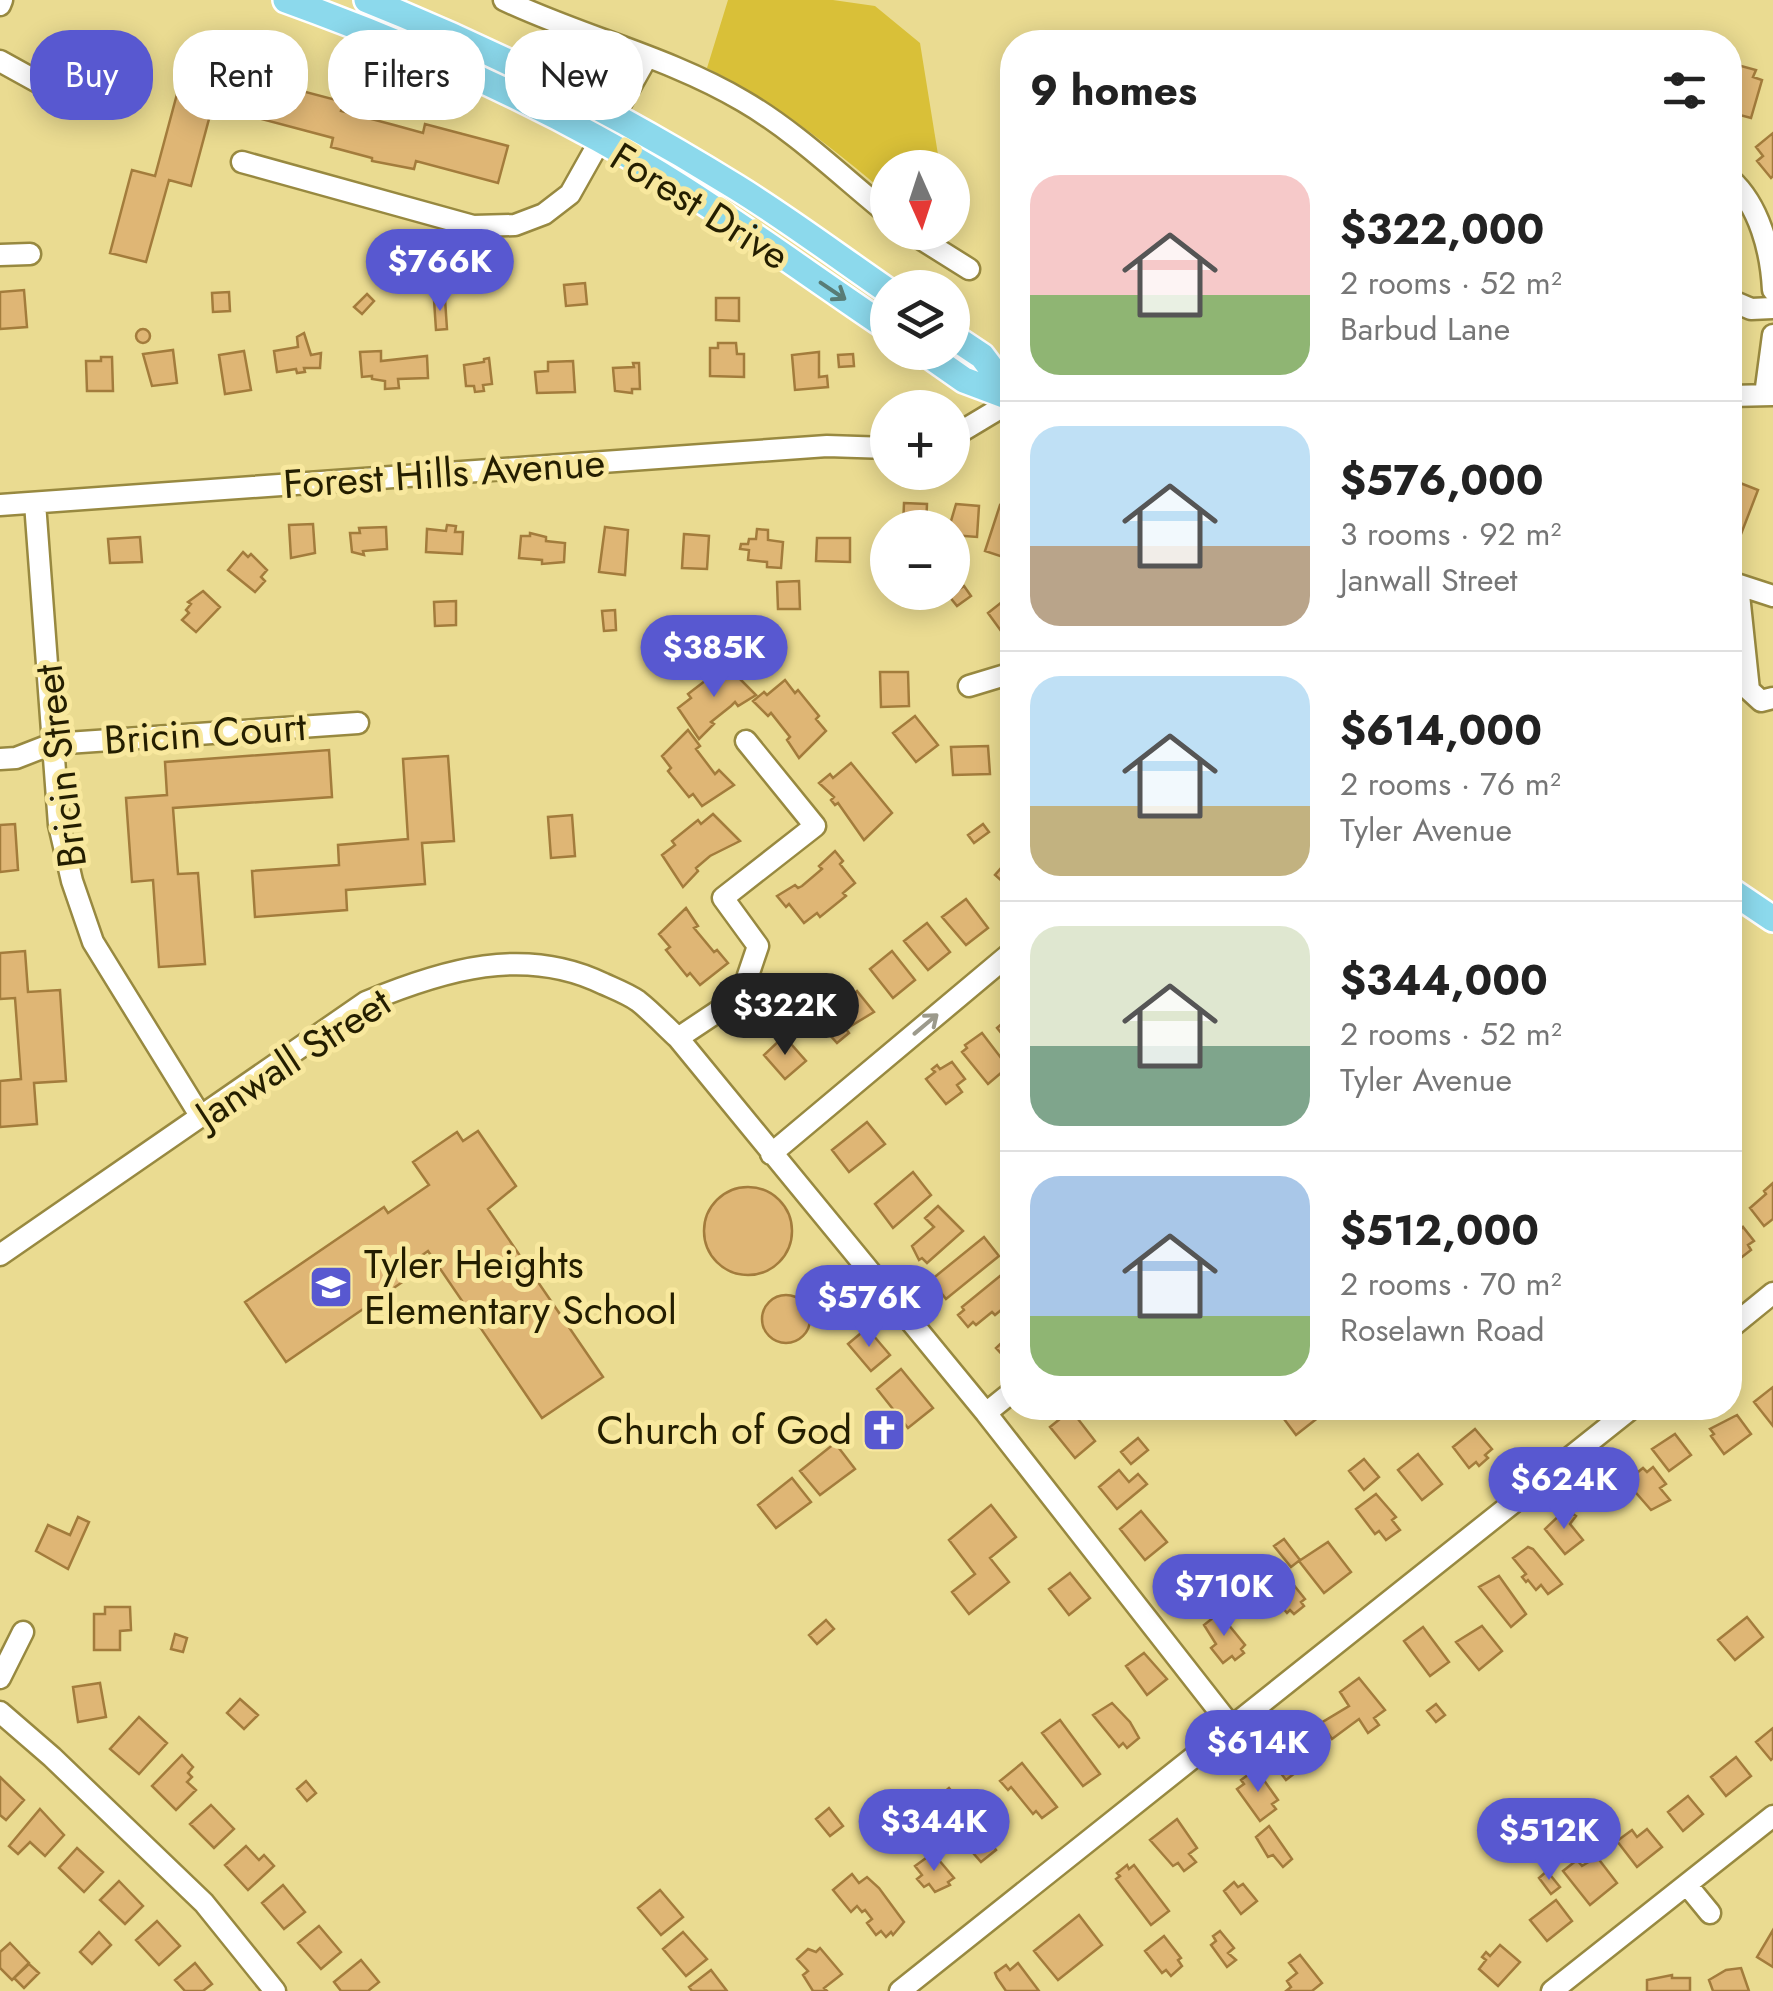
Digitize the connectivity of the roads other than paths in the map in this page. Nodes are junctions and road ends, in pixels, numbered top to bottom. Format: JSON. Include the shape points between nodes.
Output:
{"nodes":[{"id":1,"x":286,"y":0,"type":"edge"},
{"id":2,"x":366,"y":0,"type":"edge"},
{"id":3,"x":504,"y":0,"type":"edge"},
{"id":4,"x":647,"y":57,"type":"junction"},
{"id":5,"x":0,"y":62,"type":"edge"},
{"id":6,"x":505,"y":62,"type":"edge"},
{"id":7,"x":643,"y":64,"type":"edge"},
{"id":8,"x":30,"y":78,"type":"edge"},
{"id":9,"x":613,"y":120,"type":"edge"},
{"id":10,"x":622,"y":120,"type":"edge"},
{"id":11,"x":599,"y":142,"type":"junction"},
{"id":12,"x":242,"y":162,"type":"dead end"},
{"id":13,"x":1742,"y":198,"type":"edge"},
{"id":14,"x":870,"y":199,"type":"edge"},
{"id":15,"x":939,"y":250,"type":"edge"},
{"id":16,"x":30,"y":254,"type":"dead end"},
{"id":17,"x":0,"y":255,"type":"edge"},
{"id":18,"x":969,"y":269,"type":"dead end"},
{"id":19,"x":870,"y":279,"type":"edge"},
{"id":20,"x":1773,"y":290,"type":"edge"},
{"id":21,"x":1742,"y":305,"type":"edge"},
{"id":22,"x":1773,"y":308,"type":"edge"},
{"id":23,"x":870,"y":316,"type":"edge"},
{"id":24,"x":1773,"y":336,"type":"edge"},
{"id":25,"x":970,"y":348,"type":"edge"},
{"id":26,"x":950,"y":370,"type":"edge"},
{"id":27,"x":1000,"y":381,"type":"edge"},
{"id":28,"x":1000,"y":394,"type":"edge"},
{"id":29,"x":1769,"y":395,"type":"edge"},
{"id":30,"x":1742,"y":396,"type":"edge"},
{"id":31,"x":1000,"y":406,"type":"edge"},
{"id":32,"x":970,"y":425,"type":"edge"},
{"id":33,"x":870,"y":447,"type":"edge"},
{"id":34,"x":35,"y":502,"type":"junction"},
{"id":35,"x":0,"y":505,"type":"edge"},
{"id":36,"x":1742,"y":586,"type":"edge"},
{"id":37,"x":1773,"y":596,"type":"edge"},
{"id":38,"x":1742,"y":640,"type":"edge"},
{"id":39,"x":1000,"y":677,"type":"edge"},
{"id":40,"x":969,"y":686,"type":"dead end"},
{"id":41,"x":1773,"y":698,"type":"edge"},
{"id":42,"x":358,"y":722,"type":"dead end"},
{"id":43,"x":746,"y":741,"type":"dead end"},
{"id":44,"x":52,"y":744,"type":"junction"},
{"id":45,"x":0,"y":759,"type":"edge"},
{"id":46,"x":1742,"y":898,"type":"edge"},
{"id":47,"x":1773,"y":919,"type":"edge"},
{"id":48,"x":1000,"y":962,"type":"edge"},
{"id":49,"x":678,"y":1038,"type":"junction"},
{"id":50,"x":200,"y":1117,"type":"junction"},
{"id":51,"x":770,"y":1154,"type":"junction"},
{"id":52,"x":0,"y":1255,"type":"edge"},
{"id":53,"x":1773,"y":1293,"type":"edge"},
{"id":54,"x":1742,"y":1318,"type":"edge"},
{"id":55,"x":1000,"y":1402,"type":"edge"},
{"id":56,"x":986,"y":1413,"type":"junction"},
{"id":57,"x":1617,"y":1420,"type":"edge"},
{"id":58,"x":23,"y":1632,"type":"dead end"},
{"id":59,"x":0,"y":1678,"type":"edge"},
{"id":60,"x":0,"y":1712,"type":"edge"},
{"id":61,"x":1230,"y":1725,"type":"junction"},
{"id":62,"x":1773,"y":1816,"type":"edge"},
{"id":63,"x":1687,"y":1884,"type":"junction"},
{"id":64,"x":1710,"y":1913,"type":"dead end"},
{"id":65,"x":275,"y":1991,"type":"edge"},
{"id":66,"x":900,"y":1991,"type":"edge"},
{"id":67,"x":1552,"y":1991,"type":"edge"}],
"edges":[{"from":1,"to":11,"type":"main road","name":"Forest Drive","via":[[466,74]]},
{"from":2,"to":6,"type":"main road","name":"Forest Drive"},
{"from":3,"to":4,"type":"street"},
{"from":4,"to":7,"type":"street"},
{"from":4,"to":14,"type":"street","via":[[742,100]]},
{"from":5,"to":8,"type":"street"},
{"from":9,"to":11,"type":"street"},
{"from":10,"to":19,"type":"main road","name":"Forest Drive","via":[[738,188]]},
{"from":11,"to":12,"type":"street","via":[[570,194],[544,214],[498,227],[473,226]]},
{"from":11,"to":23,"type":"main road","name":"Forest Drive","one_way":true,"via":[[678,186]]},
{"from":13,"to":20,"type":"street","via":[[1763,232]]},
{"from":15,"to":18,"type":"street"},
{"from":16,"to":17,"type":"street"},
{"from":21,"to":22,"type":"street"},
{"from":24,"to":29,"type":"street"},
{"from":25,"to":27,"type":"main road"},
{"from":26,"to":28,"type":"main road"},
{"from":29,"to":30,"type":"street"},
{"from":31,"to":32,"type":"street"},
{"from":33,"to":34,"type":"street","name":"Forest Hills Avenue"},
{"from":34,"to":35,"type":"street","name":"Forest Hills Avenue"},
{"from":34,"to":44,"type":"street","name":"Bricin Street"},
{"from":36,"to":37,"type":"street"},
{"from":38,"to":41,"type":"street","via":[[1749,690],[1761,700]]},
{"from":39,"to":40,"type":"street"},
{"from":42,"to":44,"type":"street","name":"Bricin Court"},
{"from":43,"to":49,"type":"street","via":[[815,826],[723,898],[758,946],[742,996]]},
{"from":44,"to":45,"type":"street","name":"Bricin Court"},
{"from":44,"to":50,"type":"street","name":"Bricin Street","via":[[60,825],[93,942]]},
{"from":46,"to":47,"type":"main road"},
{"from":51,"to":48,"type":"street","one_way":true},
{"from":49,"to":50,"type":"street","name":"Janwall Street","via":[[636,999],[583,974],[529,962],[467,967],[366,1002]]},
{"from":49,"to":51,"type":"street","name":"Janwall Street"},
{"from":50,"to":52,"type":"street","name":"Janwall Street"},
{"from":51,"to":56,"type":"street","name":"Janwall Street"},
{"from":53,"to":54,"type":"street"},
{"from":55,"to":56,"type":"street"},
{"from":56,"to":61,"type":"street","name":"Janwall Street"},
{"from":57,"to":61,"type":"street"},
{"from":58,"to":59,"type":"street"},
{"from":60,"to":65,"type":"street","via":[[204,1903]]},
{"from":61,"to":66,"type":"street"},
{"from":62,"to":63,"type":"street"},
{"from":63,"to":64,"type":"street"},
{"from":63,"to":67,"type":"street"}]}
